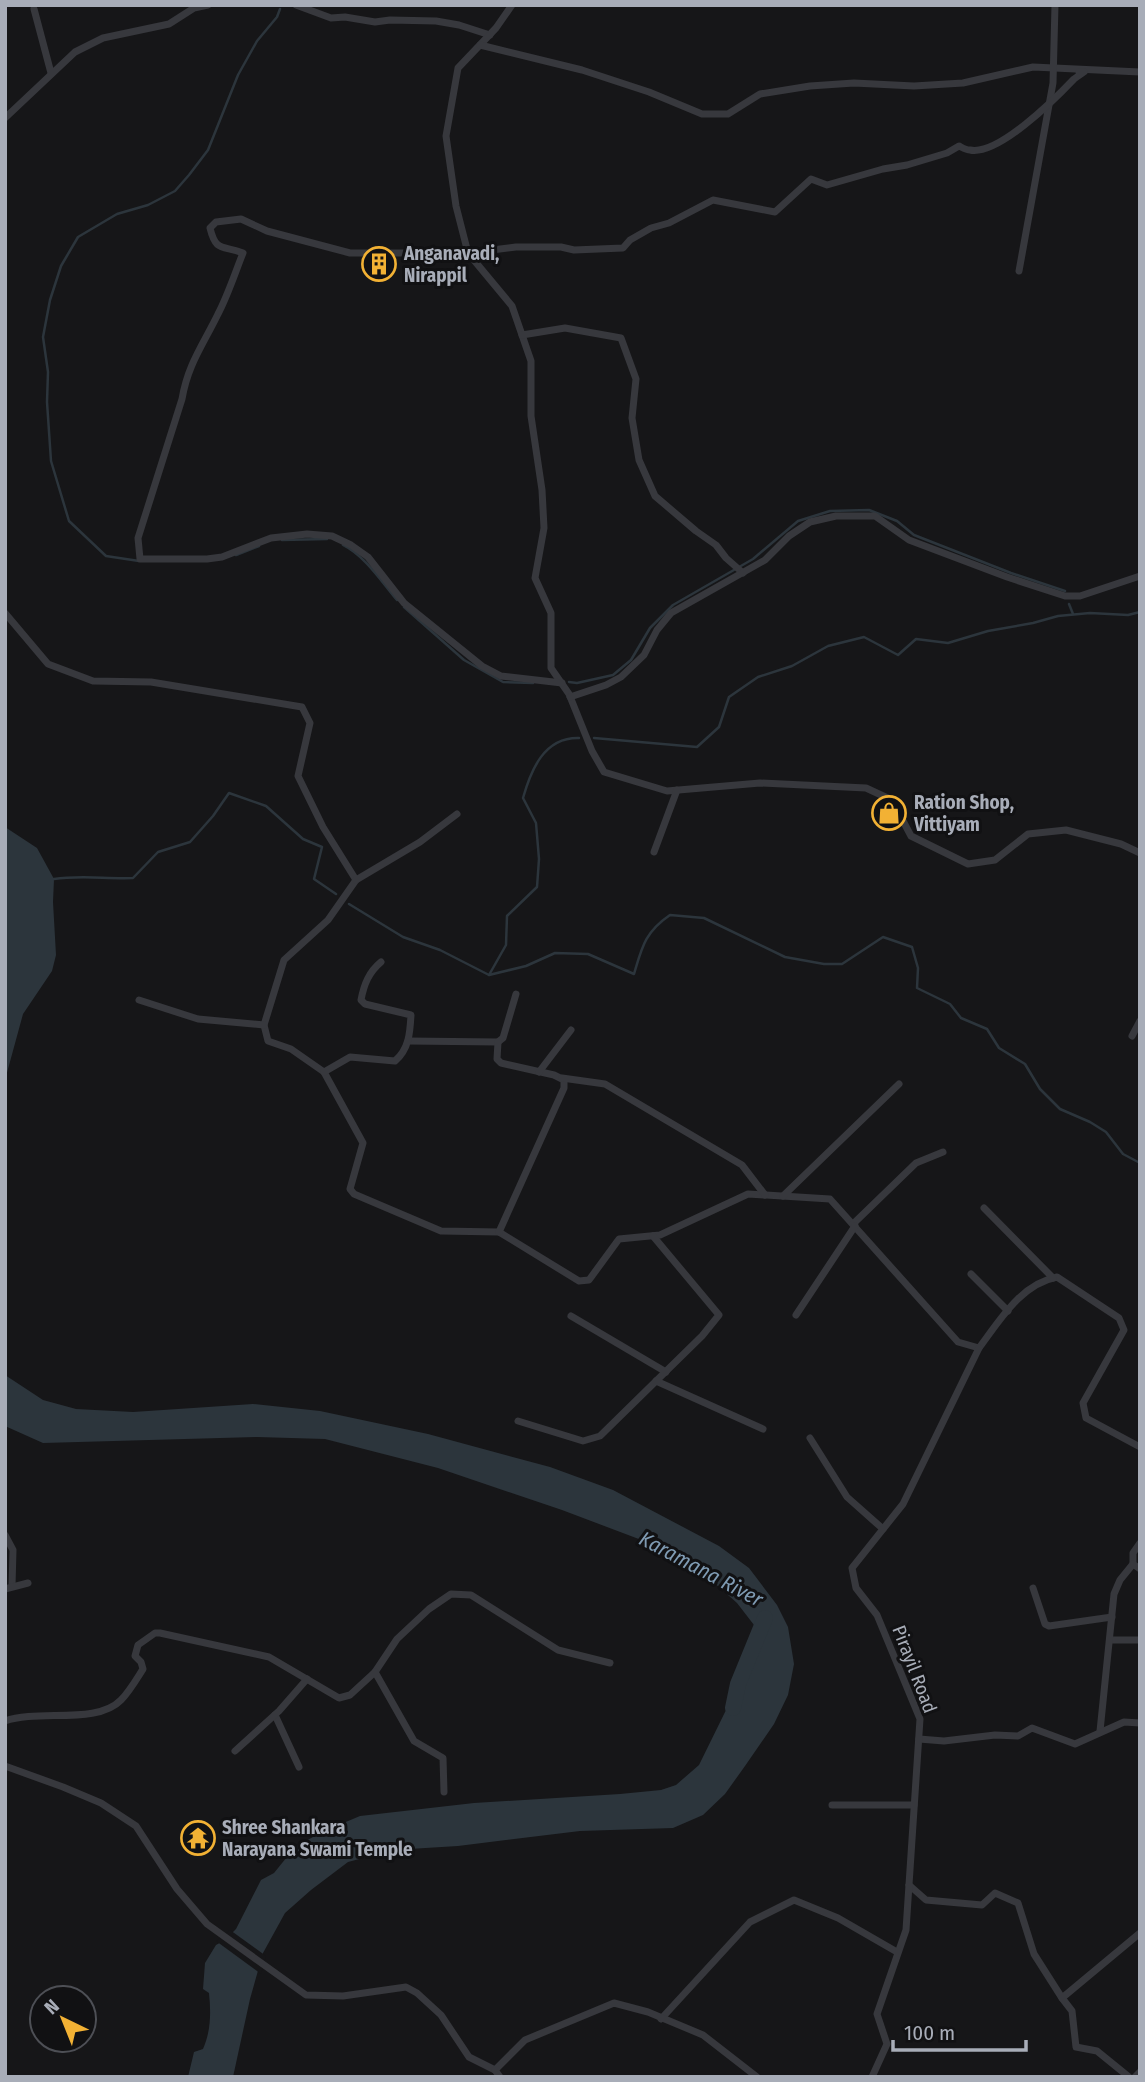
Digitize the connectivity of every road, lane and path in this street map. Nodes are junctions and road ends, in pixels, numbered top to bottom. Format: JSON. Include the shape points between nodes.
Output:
{"nodes":[{"id":1,"x":208,"y":5,"type":"edge"},
{"id":2,"x":296,"y":5,"type":"edge"},
{"id":3,"x":512,"y":5,"type":"edge"},
{"id":4,"x":1055,"y":5,"type":"edge"},
{"id":5,"x":34,"y":9,"type":"dead end"},
{"id":6,"x":490,"y":35,"type":"junction"},
{"id":7,"x":480,"y":45,"type":"junction"},
{"id":8,"x":1054,"y":67,"type":"junction"},
{"id":9,"x":1079,"y":72,"type":"dead end"},
{"id":10,"x":1140,"y":72,"type":"edge"},
{"id":11,"x":51,"y":73,"type":"junction"},
{"id":12,"x":1049,"y":104,"type":"junction"},
{"id":13,"x":5,"y":118,"type":"edge"},
{"id":14,"x":468,"y":253,"type":"junction"},
{"id":15,"x":1019,"y":271,"type":"dead end"},
{"id":16,"x":522,"y":335,"type":"junction"},
{"id":17,"x":743,"y":573,"type":"junction"},
{"id":18,"x":1140,"y":576,"type":"edge"},
{"id":19,"x":5,"y":613,"type":"edge"},
{"id":20,"x":562,"y":683,"type":"junction"},
{"id":21,"x":570,"y":697,"type":"junction"},
{"id":22,"x":677,"y":790,"type":"junction"},
{"id":23,"x":457,"y":814,"type":"dead end"},
{"id":24,"x":654,"y":852,"type":"dead end"},
{"id":25,"x":1140,"y":853,"type":"edge"},
{"id":26,"x":356,"y":880,"type":"junction"},
{"id":27,"x":381,"y":961,"type":"dead end"},
{"id":28,"x":516,"y":994,"type":"dead end"},
{"id":29,"x":139,"y":1000,"type":"dead end"},
{"id":30,"x":1140,"y":1021,"type":"edge"},
{"id":31,"x":264,"y":1025,"type":"junction"},
{"id":32,"x":570,"y":1030,"type":"dead end"},
{"id":33,"x":1132,"y":1036,"type":"dead end"},
{"id":34,"x":408,"y":1041,"type":"junction"},
{"id":35,"x":498,"y":1042,"type":"junction"},
{"id":36,"x":324,"y":1072,"type":"junction"},
{"id":37,"x":539,"y":1072,"type":"junction"},
{"id":38,"x":561,"y":1078,"type":"junction"},
{"id":39,"x":899,"y":1084,"type":"dead end"},
{"id":40,"x":943,"y":1152,"type":"dead end"},
{"id":41,"x":765,"y":1195,"type":"junction"},
{"id":42,"x":783,"y":1196,"type":"junction"},
{"id":43,"x":984,"y":1208,"type":"dead end"},
{"id":44,"x":854,"y":1225,"type":"junction"},
{"id":45,"x":499,"y":1232,"type":"junction"},
{"id":46,"x":653,"y":1236,"type":"junction"},
{"id":47,"x":971,"y":1274,"type":"dead end"},
{"id":48,"x":1053,"y":1278,"type":"junction"},
{"id":49,"x":1008,"y":1311,"type":"junction"},
{"id":50,"x":796,"y":1315,"type":"dead end"},
{"id":51,"x":571,"y":1316,"type":"dead end"},
{"id":52,"x":979,"y":1348,"type":"junction"},
{"id":53,"x":666,"y":1372,"type":"junction"},
{"id":54,"x":656,"y":1381,"type":"junction"},
{"id":55,"x":518,"y":1421,"type":"dead end"},
{"id":56,"x":763,"y":1429,"type":"dead end"},
{"id":57,"x":810,"y":1438,"type":"dead end"},
{"id":58,"x":1140,"y":1447,"type":"edge"},
{"id":59,"x":883,"y":1529,"type":"junction"},
{"id":60,"x":5,"y":1535,"type":"edge"},
{"id":61,"x":1140,"y":1543,"type":"edge"},
{"id":62,"x":1136,"y":1566,"type":"edge"},
{"id":63,"x":28,"y":1583,"type":"dead end"},
{"id":64,"x":8,"y":1588,"type":"edge"},
{"id":65,"x":1033,"y":1588,"type":"dead end"},
{"id":66,"x":1112,"y":1617,"type":"junction"},
{"id":67,"x":1110,"y":1640,"type":"junction"},
{"id":68,"x":1140,"y":1640,"type":"edge"},
{"id":69,"x":610,"y":1663,"type":"dead end"},
{"id":70,"x":375,"y":1672,"type":"junction"},
{"id":71,"x":307,"y":1679,"type":"junction"},
{"id":72,"x":275,"y":1715,"type":"junction"},
{"id":73,"x":5,"y":1721,"type":"edge"},
{"id":74,"x":1140,"y":1723,"type":"edge"},
{"id":75,"x":1100,"y":1731,"type":"junction"},
{"id":76,"x":919,"y":1739,"type":"junction"},
{"id":77,"x":234,"y":1751,"type":"dead end"},
{"id":78,"x":5,"y":1766,"type":"edge"},
{"id":79,"x":299,"y":1767,"type":"dead end"},
{"id":80,"x":444,"y":1792,"type":"dead end"},
{"id":81,"x":832,"y":1805,"type":"dead end"},
{"id":82,"x":914,"y":1805,"type":"junction"},
{"id":83,"x":909,"y":1885,"type":"junction"},
{"id":84,"x":1012,"y":1893,"type":"dead end"},
{"id":85,"x":1018,"y":1903,"type":"junction"},
{"id":86,"x":1140,"y":1933,"type":"edge"},
{"id":87,"x":897,"y":1952,"type":"junction"},
{"id":88,"x":1062,"y":1998,"type":"junction"},
{"id":89,"x":661,"y":2018,"type":"junction"},
{"id":90,"x":495,"y":2070,"type":"junction"},
{"id":91,"x":1140,"y":2072,"type":"edge"},
{"id":92,"x":500,"y":2077,"type":"edge"},
{"id":93,"x":757,"y":2077,"type":"edge"},
{"id":94,"x":873,"y":2077,"type":"edge"},
{"id":95,"x":1129,"y":2077,"type":"edge"},
{"id":96,"x":1135,"y":2077,"type":"edge"}],
"edges":[{"from":1,"to":11,"type":"street","via":[[169,24],[103,38],[75,52]]},
{"from":2,"to":6,"type":"street","via":[[331,18],[436,21]]},
{"from":3,"to":6,"type":"street"},
{"from":4,"to":8,"type":"street"},
{"from":5,"to":11,"type":"street"},
{"from":6,"to":7,"type":"street"},
{"from":7,"to":8,"type":"street","via":[[582,70],[702,114],[728,114],[760,94],[780,90],[854,83],[963,83],[1033,67]]},
{"from":7,"to":14,"type":"street","via":[[458,68],[446,136]]},
{"from":8,"to":10,"type":"street"},
{"from":8,"to":12,"type":"street"},
{"from":9,"to":12,"type":"street","via":[[1084,72]]},
{"from":11,"to":13,"type":"street"},
{"from":12,"to":14,"type":"street","via":[[1007,137],[972,151],[959,146],[827,185],[811,179],[775,212],[713,201],[651,228],[623,248],[516,247]]},
{"from":12,"to":15,"type":"street"},
{"from":14,"to":16,"type":"street","via":[[512,306]]},
{"from":14,"to":20,"type":"street","via":[[350,253],[267,231],[241,219],[216,222],[210,228],[214,243],[243,253],[186,379],[138,538],[140,558],[207,559],[271,538],[332,536],[368,557],[404,603],[482,666],[501,676]]},
{"from":16,"to":17,"type":"street","via":[[565,328],[621,338],[636,379],[632,418],[639,460],[655,496]]},
{"from":16,"to":20,"type":"street","via":[[531,361],[531,416],[542,490],[544,528],[535,578],[551,613],[551,668]]},
{"from":17,"to":18,"type":"street","via":[[765,561],[810,522],[836,516],[875,516],[909,540],[1065,596],[1080,596]]},
{"from":17,"to":21,"type":"street","via":[[671,613],[644,655],[621,677]]},
{"from":19,"to":26,"type":"street","via":[[48,664],[93,681],[151,681],[302,707],[310,723],[298,776]]},
{"from":20,"to":21,"type":"street"},
{"from":21,"to":22,"type":"street","via":[[604,772]]},
{"from":22,"to":24,"type":"street"},
{"from":22,"to":25,"type":"street","via":[[760,783],[866,788],[892,800],[911,836],[968,864],[995,860],[1028,834],[1066,830]]},
{"from":23,"to":26,"type":"street"},
{"from":26,"to":31,"type":"street","via":[[328,920],[284,960]]},
{"from":27,"to":34,"type":"street","via":[[360,1000],[411,1015]]},
{"from":28,"to":35,"type":"street"},
{"from":29,"to":31,"type":"street","via":[[198,1018]]},
{"from":30,"to":33,"type":"street"},
{"from":31,"to":36,"type":"street","via":[[268,1041],[290,1049]]},
{"from":32,"to":37,"type":"street"},
{"from":34,"to":35,"type":"street"},
{"from":34,"to":36,"type":"street","via":[[404,1054],[395,1061],[350,1056]]},
{"from":35,"to":37,"type":"street","via":[[501,1063]]},
{"from":36,"to":45,"type":"street","via":[[363,1143],[350,1189],[354,1194],[441,1231]]},
{"from":37,"to":38,"type":"street"},
{"from":38,"to":41,"type":"street","via":[[605,1084],[742,1165]]},
{"from":38,"to":45,"type":"street","via":[[564,1088]]},
{"from":39,"to":42,"type":"street"},
{"from":40,"to":44,"type":"street","via":[[916,1163]]},
{"from":41,"to":42,"type":"street"},
{"from":41,"to":46,"type":"street","via":[[747,1194]]},
{"from":42,"to":44,"type":"street","via":[[830,1199]]},
{"from":43,"to":48,"type":"street"},
{"from":44,"to":50,"type":"street"},
{"from":44,"to":52,"type":"street","via":[[958,1342]]},
{"from":45,"to":46,"type":"street","via":[[579,1281],[589,1280],[619,1239]]},
{"from":46,"to":53,"type":"street","via":[[719,1315]]},
{"from":47,"to":49,"type":"street"},
{"from":48,"to":49,"type":"street","name":"Pirayil Road","via":[[1044,1279],[1018,1298]]},
{"from":48,"to":58,"type":"street","via":[[1119,1318],[1124,1330],[1083,1403],[1086,1418]]},
{"from":49,"to":52,"type":"street","name":"Pirayil Road"},
{"from":51,"to":53,"type":"street"},
{"from":52,"to":59,"type":"street","name":"Pirayil Road","via":[[903,1504]]},
{"from":53,"to":54,"type":"street"},
{"from":54,"to":55,"type":"street","via":[[600,1437],[583,1441]]},
{"from":54,"to":56,"type":"street"},
{"from":57,"to":59,"type":"street","via":[[847,1497]]},
{"from":59,"to":76,"type":"street","name":"Pirayil Road","via":[[852,1568],[856,1588],[877,1615],[920,1719]]},
{"from":60,"to":64,"type":"street","via":[[13,1550]]},
{"from":61,"to":62,"type":"street","via":[[1133,1553]]},
{"from":62,"to":66,"type":"street","via":[[1120,1580]]},
{"from":63,"to":64,"type":"street"},
{"from":65,"to":66,"type":"street","via":[[1049,1626]]},
{"from":66,"to":67,"type":"street"},
{"from":67,"to":68,"type":"street"},
{"from":67,"to":75,"type":"street"},
{"from":69,"to":70,"type":"street","via":[[558,1650],[471,1595],[451,1594],[397,1639]]},
{"from":70,"to":71,"type":"street","via":[[350,1695],[339,1698]]},
{"from":70,"to":80,"type":"street","via":[[414,1741],[443,1758]]},
{"from":71,"to":72,"type":"street"},
{"from":71,"to":73,"type":"street","via":[[269,1657],[155,1633],[138,1645],[135,1656],[143,1669],[114,1706],[81,1716],[46,1714]]},
{"from":72,"to":77,"type":"street"},
{"from":72,"to":79,"type":"street"},
{"from":74,"to":75,"type":"street","via":[[1124,1722]]},
{"from":75,"to":76,"type":"street","via":[[1075,1744],[1032,1728],[1018,1736]]},
{"from":76,"to":82,"type":"street","name":"Pirayil Road"},
{"from":78,"to":90,"type":"street","via":[[101,1803],[136,1826],[177,1889],[207,1924],[306,1994],[344,1996],[406,1987],[441,2015],[469,2057]]},
{"from":81,"to":82,"type":"street"},
{"from":82,"to":83,"type":"street","name":"Pirayil Road"},
{"from":83,"to":85,"type":"street","via":[[926,1900],[982,1905],[995,1893]]},
{"from":83,"to":87,"type":"street","name":"Pirayil Road","via":[[905,1930]]},
{"from":84,"to":85,"type":"street"},
{"from":85,"to":88,"type":"street","via":[[1034,1954]]},
{"from":86,"to":88,"type":"street"},
{"from":87,"to":89,"type":"street","via":[[838,1918],[794,1900],[750,1922]]},
{"from":87,"to":94,"type":"street","name":"Pirayil Road","via":[[877,2014],[887,2044]]},
{"from":88,"to":95,"type":"street","via":[[1072,2011],[1076,2047],[1097,2052]]},
{"from":89,"to":90,"type":"street","via":[[614,2003],[525,2040]]},
{"from":89,"to":93,"type":"street","via":[[703,2035]]},
{"from":90,"to":92,"type":"street"},
{"from":91,"to":96,"type":"street"}]}
